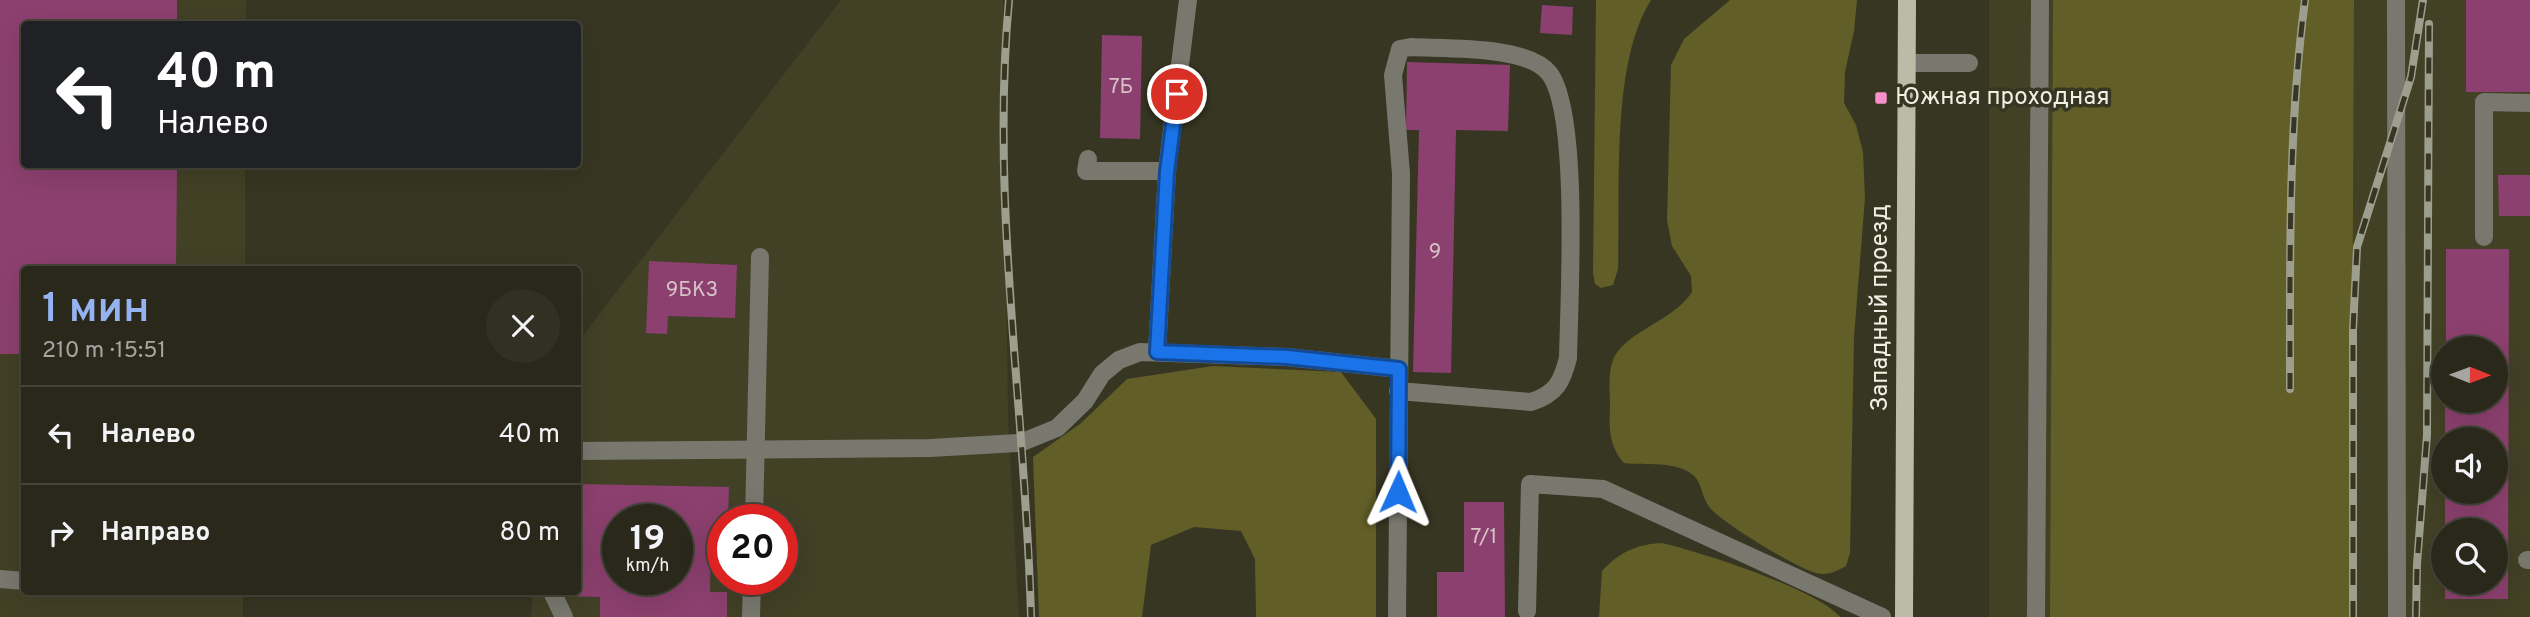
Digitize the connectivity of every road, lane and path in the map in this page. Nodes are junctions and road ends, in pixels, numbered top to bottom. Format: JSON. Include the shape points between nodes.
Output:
{"nodes":[{"id":1,"x":1188,"y":0,"type":"edge"},
{"id":2,"x":1908,"y":0,"type":"edge"},
{"id":3,"x":2040,"y":0,"type":"edge"},
{"id":4,"x":2396,"y":0,"type":"edge"},
{"id":5,"x":1907,"y":63,"type":"junction"},
{"id":6,"x":1969,"y":63,"type":"dead end"},
{"id":7,"x":2530,"y":103,"type":"edge"},
{"id":8,"x":1088,"y":159,"type":"dead end"},
{"id":9,"x":1167,"y":172,"type":"junction"},
{"id":10,"x":2484,"y":237,"type":"dead end"},
{"id":11,"x":760,"y":257,"type":"dead end"},
{"id":12,"x":1157,"y":352,"type":"junction"},
{"id":13,"x":1399,"y":369,"type":"junction"},
{"id":14,"x":1398,"y":391,"type":"junction"},
{"id":15,"x":757,"y":448,"type":"junction"},
{"id":16,"x":581,"y":452,"type":"edge"},
{"id":17,"x":755,"y":504,"type":"edge"},
{"id":18,"x":0,"y":579,"type":"edge"},
{"id":19,"x":21,"y":581,"type":"edge"},
{"id":20,"x":553,"y":595,"type":"edge"},
{"id":21,"x":752,"y":595,"type":"edge"},
{"id":22,"x":1527,"y":611,"type":"dead end"},
{"id":23,"x":564,"y":617,"type":"edge"},
{"id":24,"x":751,"y":617,"type":"edge"},
{"id":25,"x":1396,"y":617,"type":"edge"},
{"id":26,"x":1882,"y":617,"type":"edge"},
{"id":27,"x":1903,"y":617,"type":"edge"},
{"id":28,"x":2036,"y":617,"type":"edge"},
{"id":29,"x":2397,"y":617,"type":"edge"}],
"edges":[{"from":1,"to":9,"type":"lane"},
{"from":2,"to":5,"type":"main road","name":"Западный проезд"},
{"from":3,"to":28,"type":"lane"},
{"from":4,"to":29,"type":"lane"},
{"from":5,"to":6,"type":"lane"},
{"from":5,"to":27,"type":"main road","name":"Западный проезд"},
{"from":7,"to":10,"type":"lane","via":[[2484,103]]},
{"from":8,"to":9,"type":"lane","via":[[1086,171]]},
{"from":9,"to":12,"type":"lane"},
{"from":11,"to":15,"type":"lane"},
{"from":12,"to":13,"type":"lane","via":[[1287,357]]},
{"from":12,"to":15,"type":"lane","via":[[1140,352],[1119,360],[1057,428],[1020,443]]},
{"from":13,"to":14,"type":"lane"},
{"from":13,"to":14,"type":"lane","via":[[1401,174],[1395,57],[1400,49],[1411,47],[1484,51],[1533,61],[1549,73],[1560,99],[1569,163],[1568,358],[1563,380],[1550,396],[1531,402]]},
{"from":14,"to":25,"type":"lane"},
{"from":15,"to":16,"type":"lane"},
{"from":15,"to":17,"type":"lane"},
{"from":18,"to":19,"type":"lane"},
{"from":20,"to":23,"type":"lane"},
{"from":21,"to":24,"type":"lane"},
{"from":22,"to":26,"type":"lane","via":[[1530,484],[1603,489]]}]}
